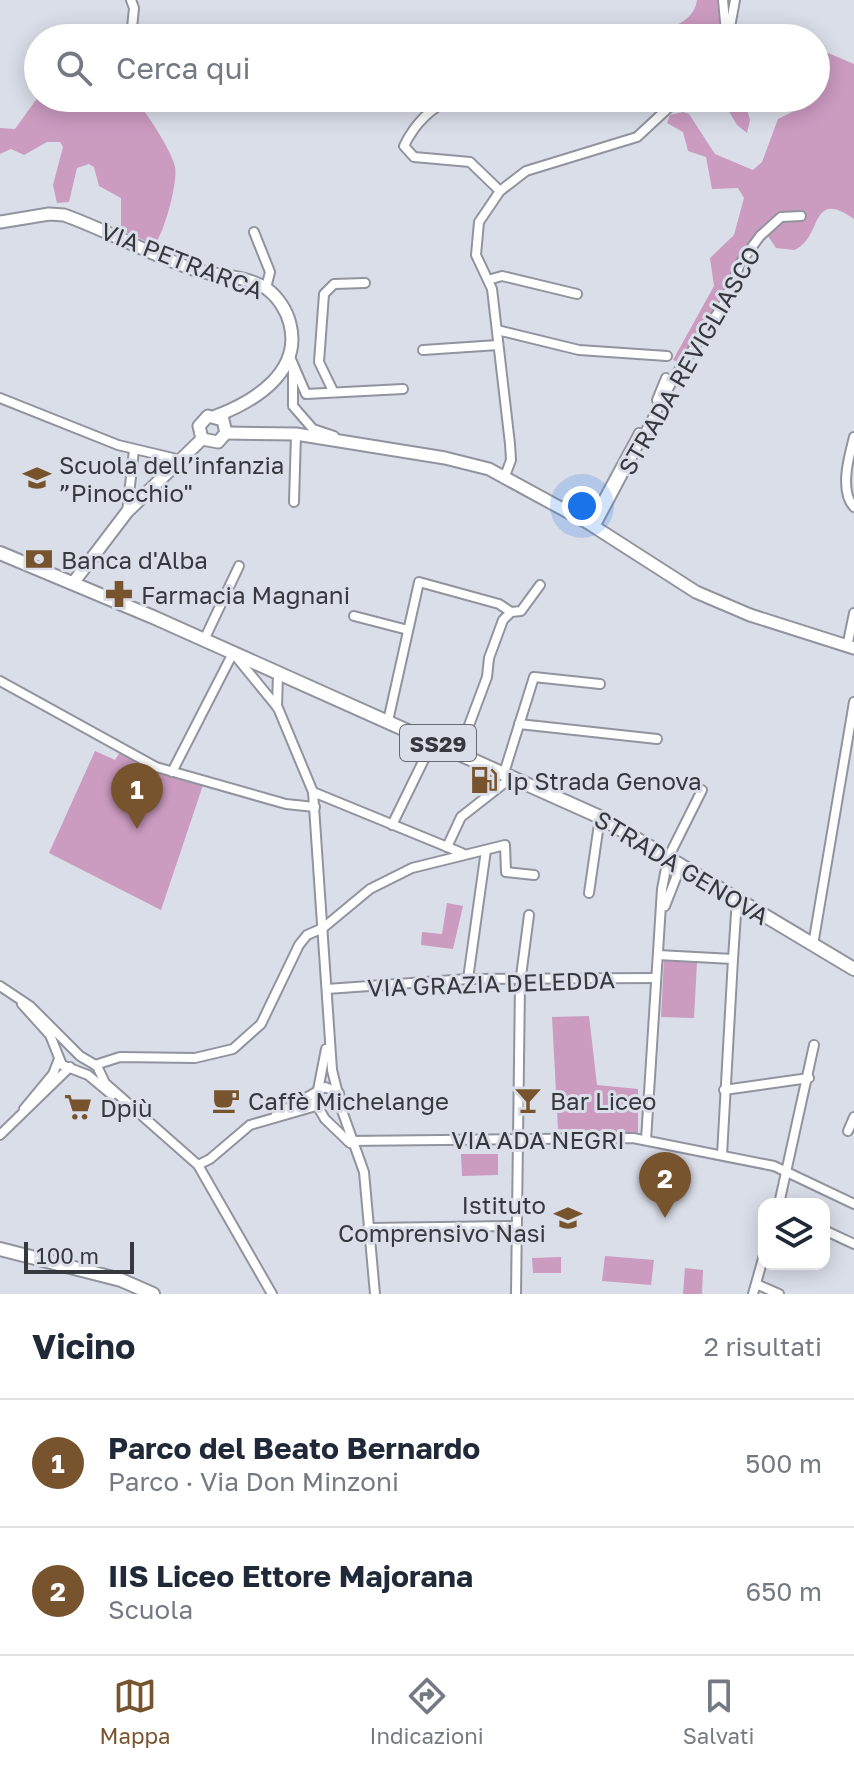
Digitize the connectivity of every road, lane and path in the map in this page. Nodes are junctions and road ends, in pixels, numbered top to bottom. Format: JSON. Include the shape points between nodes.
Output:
{"nodes":[{"id":1,"x":131,"y":0,"type":"edge"},
{"id":2,"x":723,"y":0,"type":"edge"},
{"id":3,"x":735,"y":0,"type":"edge"},
{"id":4,"x":132,"y":24,"type":"edge"},
{"id":5,"x":726,"y":24,"type":"edge"},
{"id":6,"x":730,"y":24,"type":"edge"},
{"id":7,"x":430,"y":112,"type":"edge"},
{"id":8,"x":664,"y":112,"type":"edge"},
{"id":9,"x":500,"y":191,"type":"junction"},
{"id":10,"x":801,"y":216,"type":"dead end"},
{"id":11,"x":0,"y":222,"type":"edge"},
{"id":12,"x":254,"y":232,"type":"dead end"},
{"id":13,"x":488,"y":280,"type":"junction"},
{"id":14,"x":365,"y":283,"type":"dead end"},
{"id":15,"x":266,"y":288,"type":"junction"},
{"id":16,"x":577,"y":294,"type":"dead end"},
{"id":17,"x":497,"y":330,"type":"junction"},
{"id":18,"x":498,"y":345,"type":"junction"},
{"id":19,"x":423,"y":350,"type":"dead end"},
{"id":20,"x":667,"y":356,"type":"dead end"},
{"id":21,"x":292,"y":361,"type":"junction"},
{"id":22,"x":666,"y":378,"type":"dead end"},
{"id":23,"x":403,"y":389,"type":"dead end"},
{"id":24,"x":333,"y":391,"type":"junction"},
{"id":25,"x":0,"y":398,"type":"edge"},
{"id":26,"x":239,"y":407,"type":"junction"},
{"id":27,"x":216,"y":416,"type":"junction"},
{"id":28,"x":226,"y":430,"type":"junction"},
{"id":29,"x":296,"y":434,"type":"junction"},
{"id":30,"x":854,"y":437,"type":"edge"},
{"id":31,"x":202,"y":439,"type":"junction"},
{"id":32,"x":353,"y":443,"type":"junction"},
{"id":33,"x":134,"y":450,"type":"junction"},
{"id":34,"x":181,"y":460,"type":"junction"},
{"id":35,"x":505,"y":476,"type":"junction"},
{"id":36,"x":294,"y":502,"type":"dead end"},
{"id":37,"x":854,"y":507,"type":"edge"},
{"id":38,"x":127,"y":512,"type":"junction"},
{"id":39,"x":592,"y":526,"type":"junction"},
{"id":40,"x":0,"y":553,"type":"edge"},
{"id":41,"x":239,"y":566,"type":"dead end"},
{"id":42,"x":71,"y":582,"type":"junction"},
{"id":43,"x":540,"y":585,"type":"dead end"},
{"id":44,"x":511,"y":612,"type":"junction"},
{"id":45,"x":854,"y":613,"type":"edge"},
{"id":46,"x":354,"y":616,"type":"dead end"},
{"id":47,"x":408,"y":630,"type":"junction"},
{"id":48,"x":204,"y":640,"type":"junction"},
{"id":49,"x":850,"y":648,"type":"edge"},
{"id":50,"x":233,"y":653,"type":"junction"},
{"id":51,"x":261,"y":665,"type":"junction"},
{"id":52,"x":278,"y":672,"type":"junction"},
{"id":53,"x":252,"y":680,"type":"junction"},
{"id":54,"x":0,"y":681,"type":"edge"},
{"id":55,"x":304,"y":684,"type":"junction"},
{"id":56,"x":600,"y":684,"type":"dead end"},
{"id":57,"x":277,"y":694,"type":"junction"},
{"id":58,"x":854,"y":702,"type":"edge"},
{"id":59,"x":278,"y":708,"type":"junction"},
{"id":60,"x":388,"y":721,"type":"junction"},
{"id":61,"x":519,"y":724,"type":"junction"},
{"id":62,"x":657,"y":739,"type":"dead end"},
{"id":63,"x":433,"y":741,"type":"junction"},
{"id":64,"x":459,"y":752,"type":"junction"},
{"id":65,"x":172,"y":772,"type":"junction"},
{"id":66,"x":509,"y":775,"type":"junction"},
{"id":67,"x":702,"y":790,"type":"dead end"},
{"id":68,"x":313,"y":792,"type":"junction"},
{"id":69,"x":315,"y":807,"type":"junction"},
{"id":70,"x":600,"y":817,"type":"junction"},
{"id":71,"x":392,"y":825,"type":"junction"},
{"id":72,"x":447,"y":847,"type":"junction"},
{"id":73,"x":486,"y":850,"type":"junction"},
{"id":74,"x":462,"y":853,"type":"dead end"},
{"id":75,"x":668,"y":858,"type":"junction"},
{"id":76,"x":681,"y":865,"type":"junction"},
{"id":77,"x":534,"y":875,"type":"dead end"},
{"id":78,"x":589,"y":893,"type":"dead end"},
{"id":79,"x":737,"y":899,"type":"junction"},
{"id":80,"x":661,"y":914,"type":"junction"},
{"id":81,"x":529,"y":915,"type":"dead end"},
{"id":82,"x":322,"y":928,"type":"junction"},
{"id":83,"x":813,"y":945,"type":"junction"},
{"id":84,"x":658,"y":955,"type":"junction"},
{"id":85,"x":733,"y":959,"type":"junction"},
{"id":86,"x":854,"y":969,"type":"edge"},
{"id":87,"x":521,"y":978,"type":"junction"},
{"id":88,"x":656,"y":978,"type":"junction"},
{"id":89,"x":468,"y":979,"type":"junction"},
{"id":90,"x":0,"y":986,"type":"edge"},
{"id":91,"x":327,"y":989,"type":"junction"},
{"id":92,"x":19,"y":1000,"type":"junction"},
{"id":93,"x":329,"y":1028,"type":"junction"},
{"id":94,"x":814,"y":1045,"type":"dead end"},
{"id":95,"x":75,"y":1051,"type":"junction"},
{"id":96,"x":59,"y":1058,"type":"junction"},
{"id":97,"x":70,"y":1067,"type":"junction"},
{"id":98,"x":94,"y":1071,"type":"junction"},
{"id":99,"x":809,"y":1078,"type":"junction"},
{"id":100,"x":337,"y":1090,"type":"junction"},
{"id":101,"x":724,"y":1090,"type":"junction"},
{"id":102,"x":316,"y":1094,"type":"junction"},
{"id":103,"x":340,"y":1105,"type":"junction"},
{"id":104,"x":317,"y":1107,"type":"junction"},
{"id":105,"x":22,"y":1113,"type":"junction"},
{"id":106,"x":276,"y":1115,"type":"junction"},
{"id":107,"x":854,"y":1117,"type":"edge"},
{"id":108,"x":848,"y":1131,"type":"dead end"},
{"id":109,"x":0,"y":1135,"type":"edge"},
{"id":110,"x":516,"y":1138,"type":"junction"},
{"id":111,"x":351,"y":1140,"type":"junction"},
{"id":112,"x":646,"y":1140,"type":"junction"},
{"id":113,"x":722,"y":1155,"type":"junction"},
{"id":114,"x":198,"y":1165,"type":"junction"},
{"id":115,"x":788,"y":1172,"type":"junction"},
{"id":116,"x":781,"y":1198,"type":"edge"},
{"id":117,"x":854,"y":1204,"type":"edge"},
{"id":118,"x":516,"y":1226,"type":"junction"},
{"id":119,"x":368,"y":1228,"type":"junction"},
{"id":120,"x":830,"y":1233,"type":"edge"},
{"id":121,"x":854,"y":1244,"type":"edge"},
{"id":122,"x":0,"y":1249,"type":"edge"},
{"id":123,"x":760,"y":1270,"type":"edge"},
{"id":124,"x":756,"y":1284,"type":"junction"},
{"id":125,"x":153,"y":1294,"type":"edge"},
{"id":126,"x":272,"y":1294,"type":"edge"},
{"id":127,"x":375,"y":1294,"type":"edge"},
{"id":128,"x":516,"y":1294,"type":"edge"},
{"id":129,"x":753,"y":1294,"type":"edge"},
{"id":130,"x":779,"y":1294,"type":"edge"}],
"edges":[{"from":1,"to":4,"type":"street"},
{"from":2,"to":5,"type":"street"},
{"from":3,"to":6,"type":"street"},
{"from":7,"to":9,"type":"street","via":[[404,146],[414,157],[470,162]]},
{"from":8,"to":9,"type":"street","via":[[637,137],[526,171]]},
{"from":9,"to":13,"type":"street","via":[[477,231],[476,255]]},
{"from":10,"to":39,"type":"street","name":"STRADA REVIGLIASCO","via":[[781,217],[741,262],[723,305],[675,376]]},
{"from":11,"to":15,"type":"street","name":"VIA PETRARCA","via":[[64,215],[198,271]]},
{"from":12,"to":15,"type":"street","via":[[270,272]]},
{"from":13,"to":16,"type":"street","via":[[502,276]]},
{"from":13,"to":17,"type":"street"},
{"from":14,"to":24,"type":"street","via":[[334,284],[324,294],[319,362]]},
{"from":15,"to":21,"type":"street","name":"VIA PETRARCA","via":[[289,318]]},
{"from":17,"to":18,"type":"street"},
{"from":17,"to":20,"type":"street","via":[[579,350]]},
{"from":18,"to":19,"type":"street"},
{"from":18,"to":35,"type":"street","via":[[511,460]]},
{"from":21,"to":24,"type":"street","via":[[306,394]]},
{"from":21,"to":26,"type":"street","via":[[267,389]]},
{"from":21,"to":32,"type":"street","via":[[293,406],[304,421]]},
{"from":22,"to":39,"type":"street","name":"STRADA REVIGLIASCO"},
{"from":23,"to":24,"type":"street"},
{"from":25,"to":33,"type":"street"},
{"from":26,"to":27,"type":"street"},
{"from":26,"to":28,"type":"street"},
{"from":27,"to":28,"type":"street"},
{"from":27,"to":31,"type":"street","via":[[201,422]]},
{"from":28,"to":29,"type":"street"},
{"from":28,"to":31,"type":"street","via":[[218,442]]},
{"from":29,"to":32,"type":"street"},
{"from":29,"to":36,"type":"street"},
{"from":30,"to":37,"type":"street","via":[[848,492]]},
{"from":31,"to":34,"type":"street"},
{"from":32,"to":35,"type":"street","via":[[471,463]]},
{"from":33,"to":34,"type":"street"},
{"from":33,"to":38,"type":"street"},
{"from":34,"to":38,"type":"street"},
{"from":35,"to":39,"type":"street"},
{"from":38,"to":42,"type":"street"},
{"from":39,"to":49,"type":"street","via":[[696,592]]},
{"from":40,"to":42,"type":"main road","name":"STRADA GENOVA"},
{"from":41,"to":48,"type":"street"},
{"from":42,"to":48,"type":"main road","name":"STRADA GENOVA","number":"SS29"},
{"from":43,"to":44,"type":"street","via":[[521,611]]},
{"from":44,"to":47,"type":"street","via":[[419,582]]},
{"from":44,"to":64,"type":"street","via":[[503,620]]},
{"from":45,"to":49,"type":"street"},
{"from":46,"to":47,"type":"street"},
{"from":47,"to":60,"type":"street"},
{"from":48,"to":50,"type":"main road","name":"STRADA GENOVA","number":"SS29"},
{"from":50,"to":51,"type":"main road","name":"STRADA GENOVA","number":"SS29"},
{"from":50,"to":53,"type":"street"},
{"from":50,"to":65,"type":"street"},
{"from":51,"to":52,"type":"main road","name":"STRADA GENOVA","number":"SS29"},
{"from":51,"to":53,"type":"street"},
{"from":52,"to":55,"type":"main road","name":"STRADA GENOVA","number":"SS29"},
{"from":52,"to":57,"type":"street"},
{"from":53,"to":59,"type":"street"},
{"from":54,"to":65,"type":"street"},
{"from":55,"to":57,"type":"street","via":[[288,685]]},
{"from":55,"to":60,"type":"main road","name":"STRADA GENOVA","number":"SS29"},
{"from":56,"to":61,"type":"street","via":[[534,677]]},
{"from":57,"to":59,"type":"street"},
{"from":58,"to":83,"type":"street"},
{"from":59,"to":68,"type":"street"},
{"from":60,"to":63,"type":"main road","name":"STRADA GENOVA","number":"SS29"},
{"from":61,"to":62,"type":"street"},
{"from":61,"to":66,"type":"street"},
{"from":63,"to":64,"type":"main road","name":"STRADA GENOVA","number":"SS29"},
{"from":63,"to":71,"type":"street"},
{"from":64,"to":66,"type":"main road","name":"STRADA GENOVA","number":"SS29"},
{"from":65,"to":69,"type":"street"},
{"from":66,"to":70,"type":"main road","name":"STRADA GENOVA","number":"SS29"},
{"from":66,"to":72,"type":"street","via":[[461,817]]},
{"from":67,"to":75,"type":"street"},
{"from":68,"to":69,"type":"street"},
{"from":68,"to":71,"type":"street"},
{"from":69,"to":82,"type":"street"},
{"from":70,"to":75,"type":"main road","name":"STRADA GENOVA","number":"SS29"},
{"from":70,"to":78,"type":"street"},
{"from":71,"to":72,"type":"street"},
{"from":72,"to":74,"type":"street"},
{"from":73,"to":77,"type":"street","via":[[505,845],[506,872]]},
{"from":73,"to":82,"type":"street","via":[[394,876]]},
{"from":73,"to":89,"type":"street"},
{"from":75,"to":76,"type":"main road","name":"STRADA GENOVA","number":"SS29"},
{"from":75,"to":80,"type":"street"},
{"from":76,"to":79,"type":"main road","name":"STRADA GENOVA","number":"SS29"},
{"from":76,"to":80,"type":"street"},
{"from":79,"to":83,"type":"main road","name":"STRADA GENOVA","number":"SS29"},
{"from":79,"to":85,"type":"street"},
{"from":80,"to":84,"type":"street"},
{"from":81,"to":87,"type":"street"},
{"from":82,"to":91,"type":"street"},
{"from":82,"to":98,"type":"street","via":[[302,940],[261,1024],[233,1049],[195,1058],[126,1058]]},
{"from":83,"to":86,"type":"main road","name":"STRADA GENOVA","number":"SS29"},
{"from":84,"to":85,"type":"street"},
{"from":84,"to":88,"type":"street"},
{"from":85,"to":101,"type":"street"},
{"from":87,"to":88,"type":"street","name":"VIA GRAZIA DELEDDA"},
{"from":87,"to":89,"type":"street","name":"VIA GRAZIA DELEDDA"},
{"from":87,"to":110,"type":"street"},
{"from":88,"to":112,"type":"street"},
{"from":89,"to":91,"type":"street","name":"VIA GRAZIA DELEDDA"},
{"from":90,"to":92,"type":"street"},
{"from":91,"to":93,"type":"street"},
{"from":92,"to":95,"type":"street"},
{"from":92,"to":96,"type":"street","via":[[50,1035]]},
{"from":93,"to":100,"type":"street"},
{"from":93,"to":102,"type":"street"},
{"from":94,"to":99,"type":"street"},
{"from":95,"to":96,"type":"street","via":[[64,1049]]},
{"from":95,"to":97,"type":"street","via":[[77,1062]]},
{"from":95,"to":98,"type":"street"},
{"from":96,"to":97,"type":"street"},
{"from":96,"to":105,"type":"street"},
{"from":97,"to":98,"type":"street"},
{"from":97,"to":105,"type":"street"},
{"from":98,"to":114,"type":"street"},
{"from":99,"to":101,"type":"street"},
{"from":99,"to":115,"type":"street"},
{"from":100,"to":102,"type":"street","via":[[325,1087]]},
{"from":100,"to":103,"type":"street"},
{"from":101,"to":113,"type":"street"},
{"from":102,"to":104,"type":"street"},
{"from":102,"to":106,"type":"street"},
{"from":103,"to":104,"type":"street","via":[[330,1113]]},
{"from":103,"to":111,"type":"street"},
{"from":104,"to":106,"type":"street"},
{"from":104,"to":111,"type":"street"},
{"from":105,"to":109,"type":"street"},
{"from":106,"to":114,"type":"street","via":[[250,1125]]},
{"from":107,"to":108,"type":"street"},
{"from":110,"to":111,"type":"street","name":"VIA ADA NEGRI"},
{"from":110,"to":112,"type":"street","name":"VIA ADA NEGRI"},
{"from":110,"to":118,"type":"street"},
{"from":111,"to":119,"type":"street","via":[[361,1155]]},
{"from":112,"to":113,"type":"street","name":"VIA ADA NEGRI"},
{"from":113,"to":115,"type":"street","name":"VIA ADA NEGRI"},
{"from":114,"to":126,"type":"street"},
{"from":115,"to":116,"type":"street"},
{"from":115,"to":117,"type":"street","name":"VIA ADA NEGRI"},
{"from":118,"to":119,"type":"street"},
{"from":118,"to":128,"type":"street"},
{"from":119,"to":127,"type":"street"},
{"from":120,"to":121,"type":"street"},
{"from":122,"to":125,"type":"main road","via":[[121,1280]]},
{"from":123,"to":124,"type":"street"},
{"from":124,"to":129,"type":"street"},
{"from":124,"to":130,"type":"street"}]}
